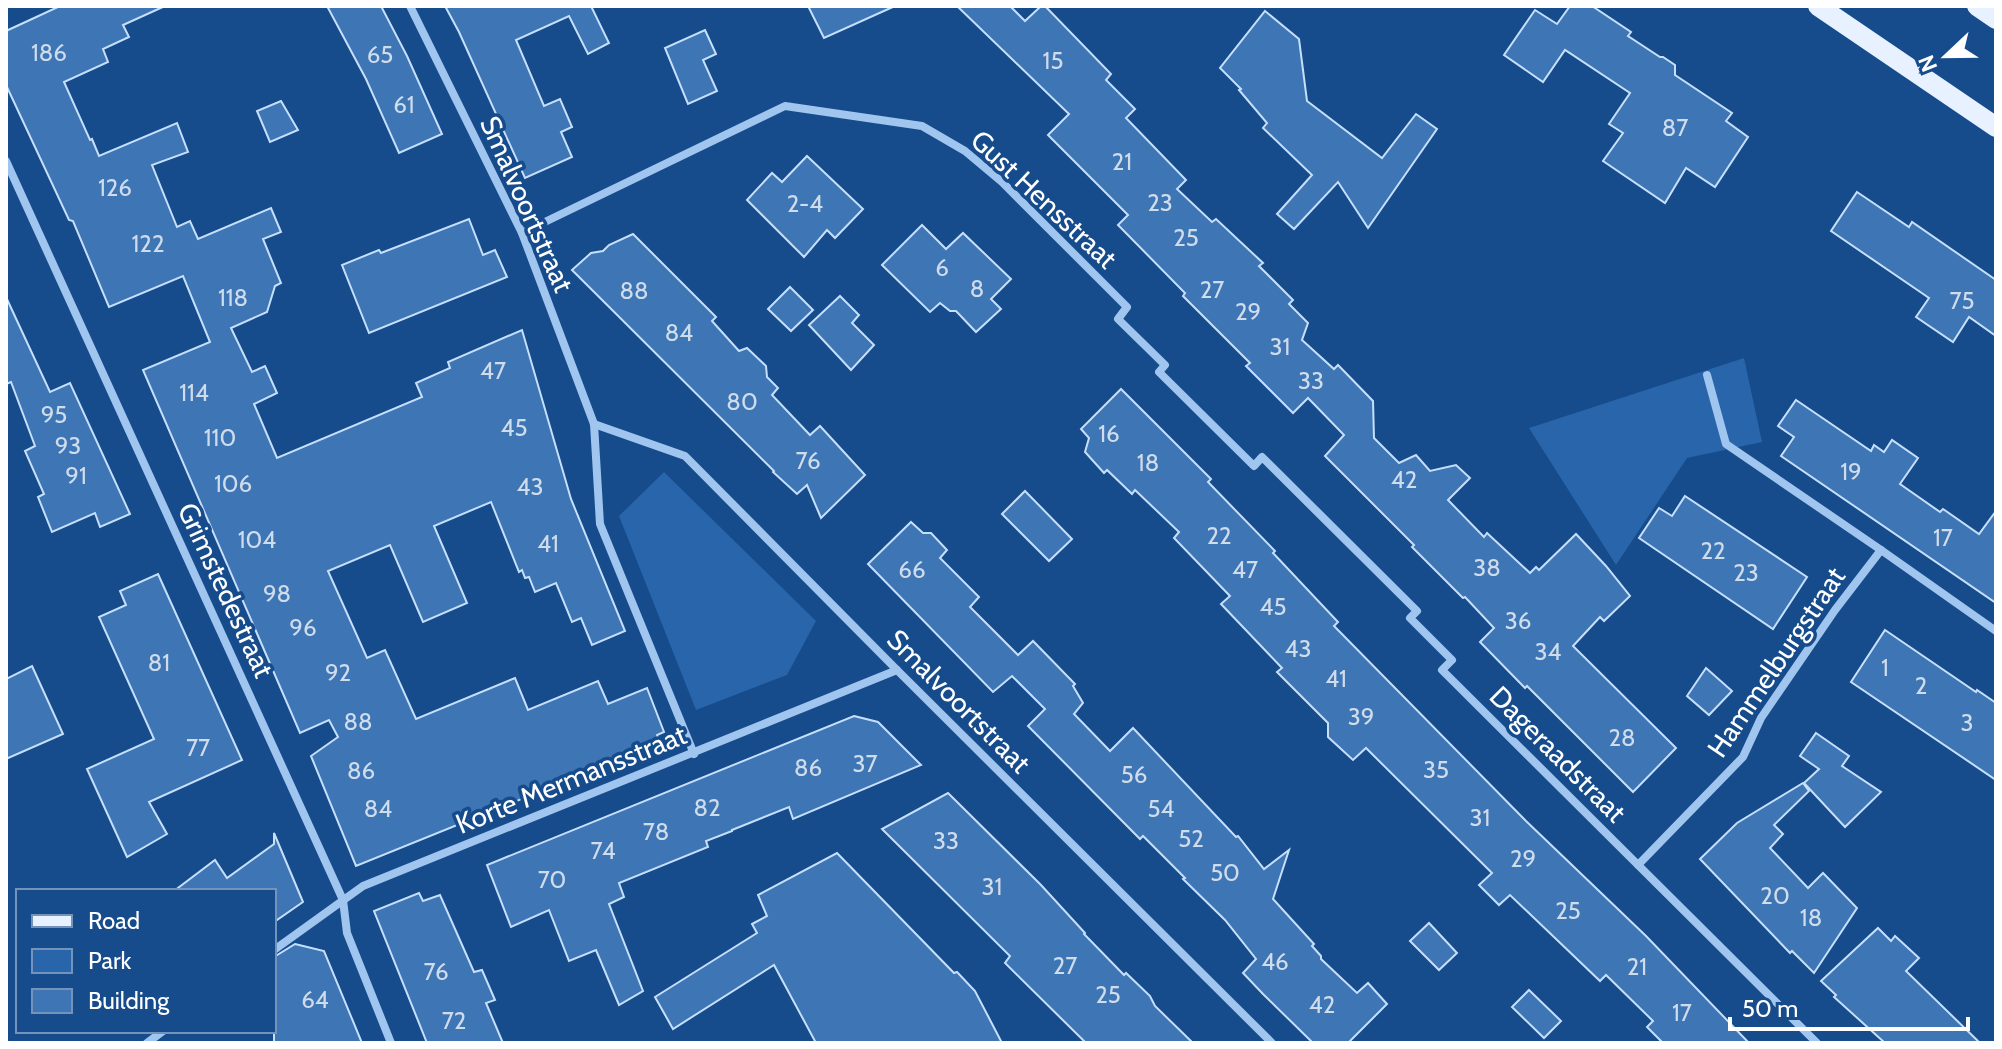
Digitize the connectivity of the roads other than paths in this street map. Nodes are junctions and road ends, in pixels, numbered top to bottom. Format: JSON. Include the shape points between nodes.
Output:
{"nodes":[{"id":1,"x":410,"y":6,"type":"edge"},
{"id":2,"x":1818,"y":6,"type":"edge"},
{"id":3,"x":1977,"y":6,"type":"edge"},
{"id":4,"x":1996,"y":19,"type":"edge"},
{"id":5,"x":1996,"y":127,"type":"edge"},
{"id":6,"x":6,"y":161,"type":"edge"},
{"id":7,"x":522,"y":233,"type":"junction"},
{"id":8,"x":1707,"y":375,"type":"dead end"},
{"id":9,"x":594,"y":424,"type":"junction"},
{"id":10,"x":1302,"y":496,"type":"joint"},
{"id":11,"x":1881,"y":550,"type":"junction"},
{"id":12,"x":1996,"y":631,"type":"edge"},
{"id":13,"x":897,"y":670,"type":"junction"},
{"id":14,"x":694,"y":754,"type":"junction"},
{"id":15,"x":1638,"y":865,"type":"junction"},
{"id":16,"x":343,"y":900,"type":"junction"},
{"id":17,"x":276,"y":949,"type":"edge"},
{"id":18,"x":391,"y":1043,"type":"edge"},
{"id":19,"x":1272,"y":1043,"type":"edge"},
{"id":20,"x":1817,"y":1043,"type":"edge"}],
"edges":[{"from":1,"to":7,"type":"street","name":"Smalvoortstraat"},
{"from":2,"to":5,"type":"main road"},
{"from":3,"to":4,"type":"main road"},
{"from":6,"to":16,"type":"street","name":"Grimstedestraat"},
{"from":7,"to":9,"type":"street","name":"Smalvoortstraat"},
{"from":7,"to":10,"type":"street","name":"Gust Hensstraat","via":[[785,106],[922,126],[965,151],[1002,182],[1127,307],[1118,319],[1165,365],[1159,372],[1254,466],[1262,457]]},
{"from":8,"to":11,"type":"street","name":"Hammelburgstraat","via":[[1726,444]]},
{"from":9,"to":13,"type":"street","name":"Smalvoortstraat","via":[[685,456]]},
{"from":9,"to":14,"type":"street","name":"Smalvoortstraat","via":[[600,524]]},
{"from":10,"to":15,"type":"street","name":"Dageraadstraat","via":[[1417,611],[1410,618],[1452,660],[1442,670]]},
{"from":11,"to":12,"type":"street","name":"Hammelburgstraat"},
{"from":11,"to":15,"type":"street","name":"Hammelburgstraat","via":[[1761,718],[1743,757]]},
{"from":13,"to":14,"type":"street","name":"Korte Mermansstraat"},
{"from":13,"to":19,"type":"street","name":"Smalvoortstraat"},
{"from":14,"to":16,"type":"street","name":"Korte Mermansstraat","via":[[363,886]]},
{"from":15,"to":20,"type":"street","name":"Dageraadstraat"},
{"from":16,"to":17,"type":"street","name":"Korte Mermansstraat"},
{"from":16,"to":18,"type":"street","name":"Grimstedestraat","via":[[347,933]]}]}
